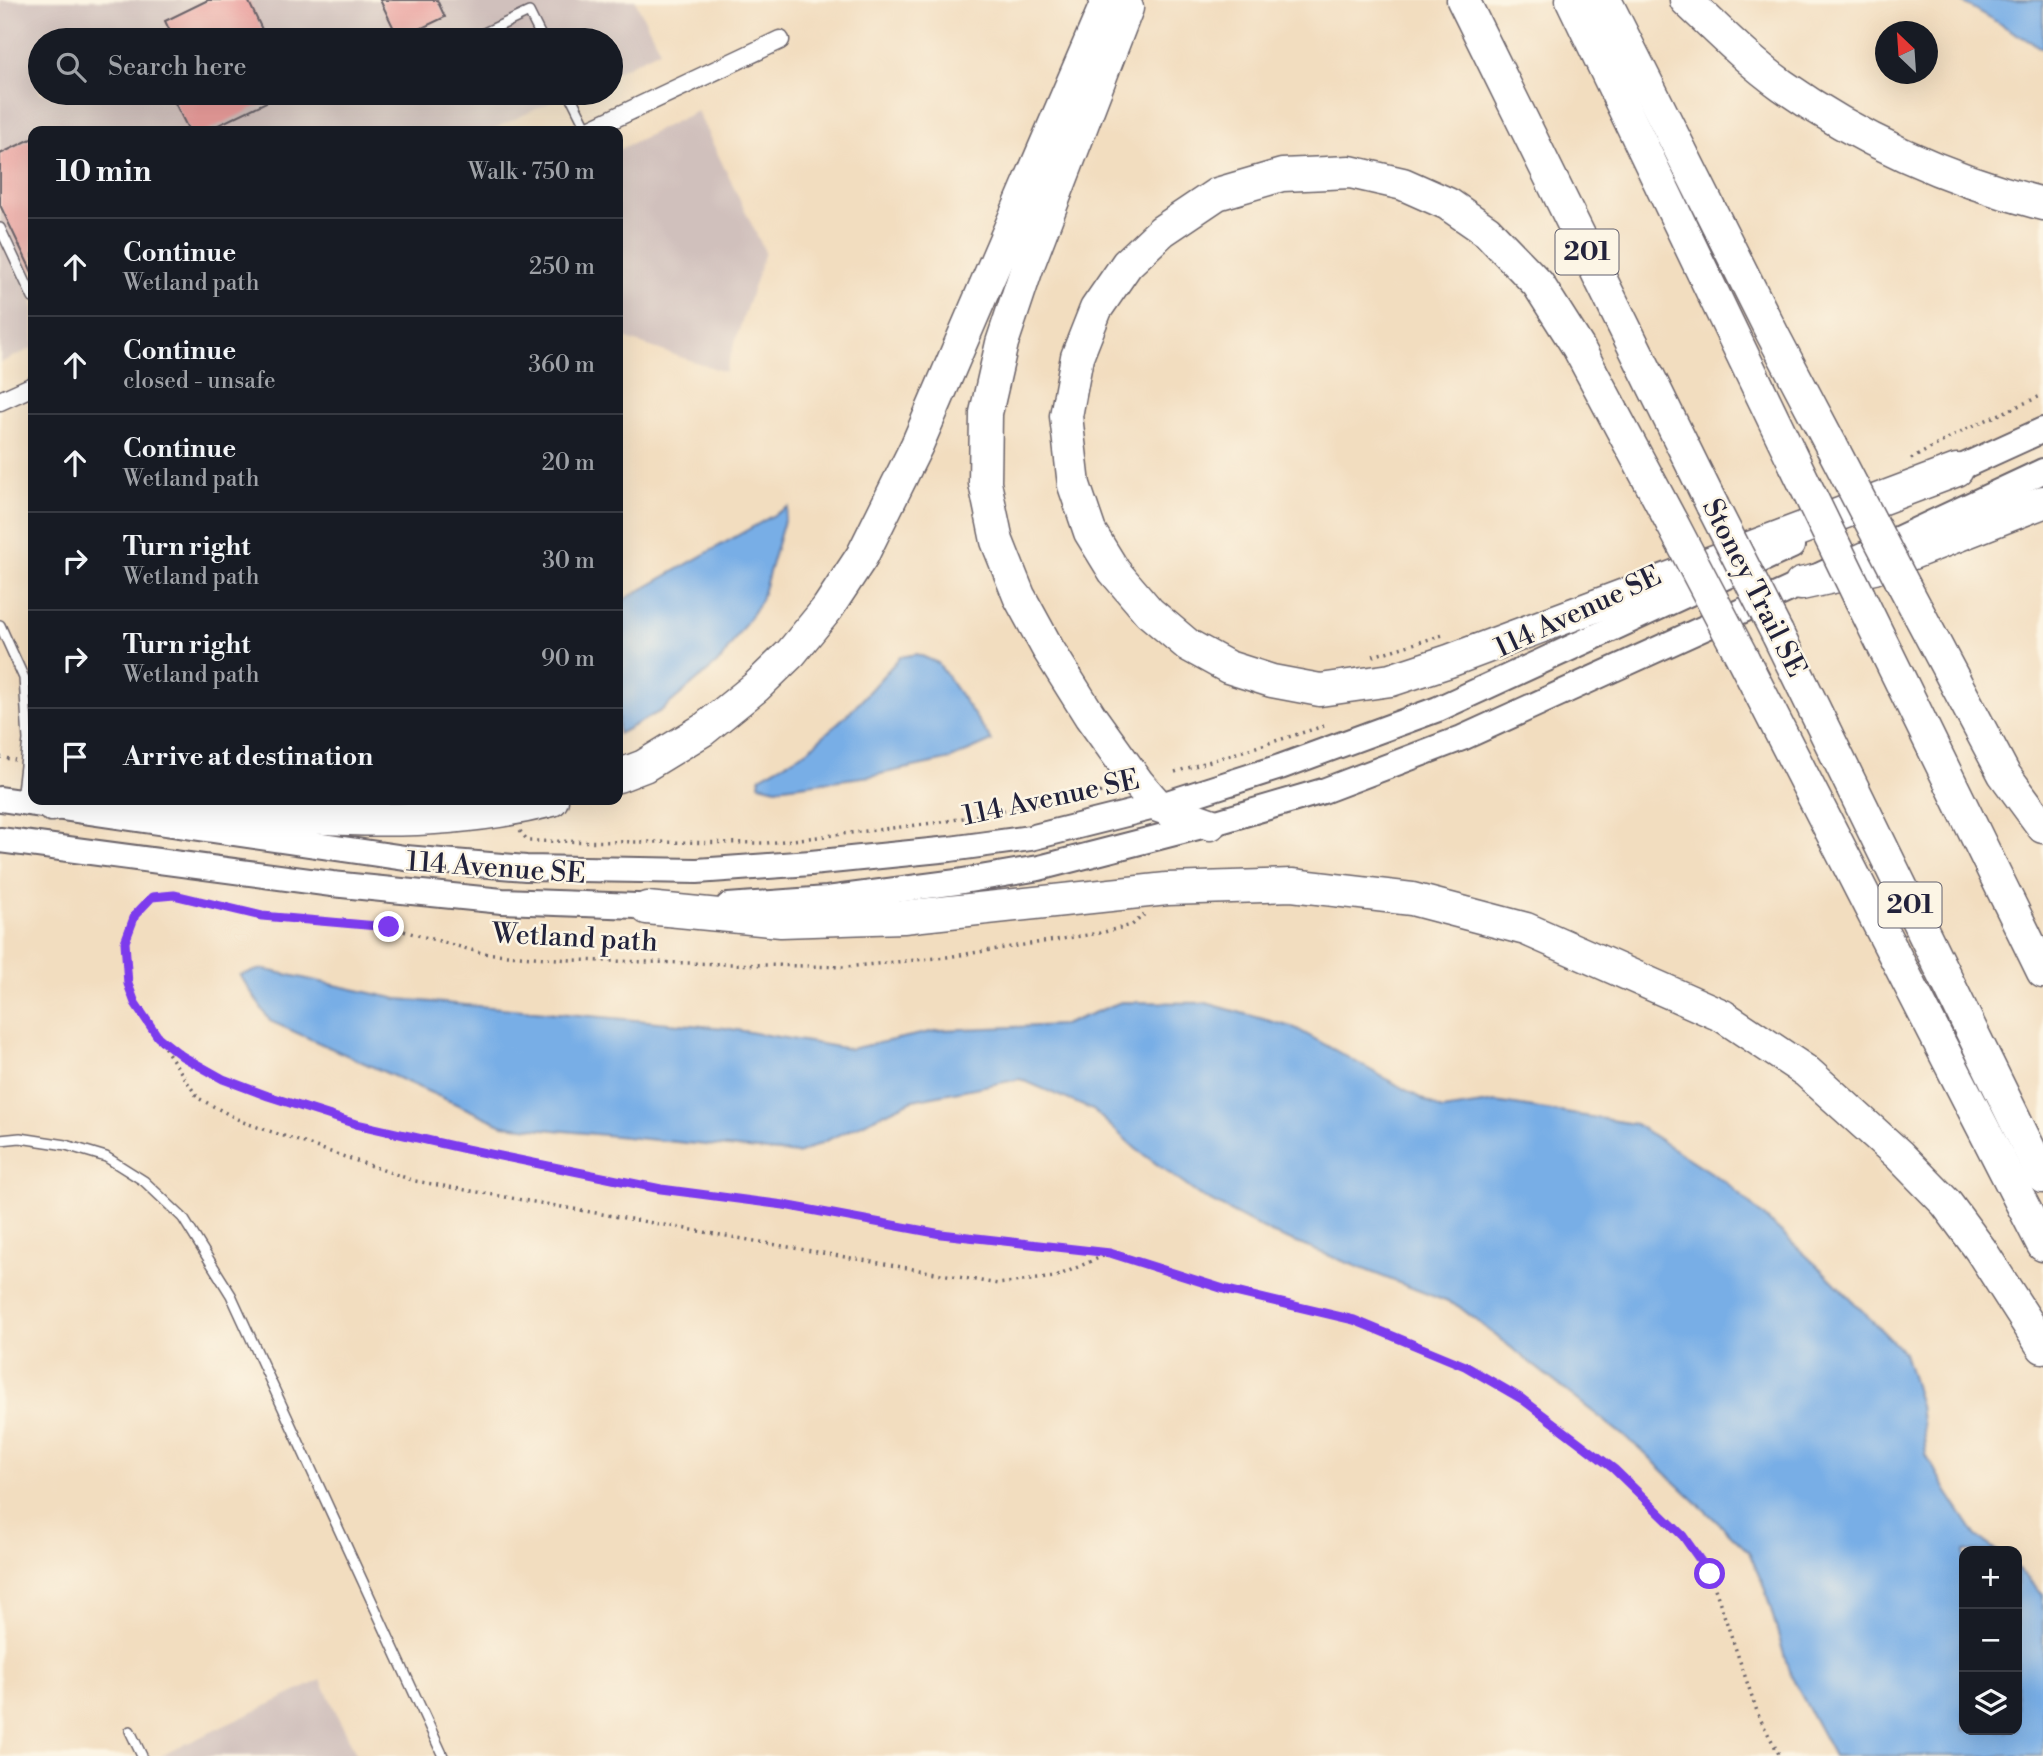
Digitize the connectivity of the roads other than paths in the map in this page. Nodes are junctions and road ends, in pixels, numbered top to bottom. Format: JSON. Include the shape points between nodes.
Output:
{"nodes":[{"id":1,"x":1108,"y":0,"type":"edge"},
{"id":2,"x":1130,"y":0,"type":"edge"},
{"id":3,"x":1463,"y":0,"type":"edge"},
{"id":4,"x":1572,"y":0,"type":"edge"},
{"id":5,"x":1605,"y":0,"type":"edge"},
{"id":6,"x":1686,"y":0,"type":"edge"},
{"id":7,"x":495,"y":28,"type":"edge"},
{"id":8,"x":537,"y":28,"type":"edge"},
{"id":9,"x":780,"y":40,"type":"dead end"},
{"id":10,"x":575,"y":105,"type":"edge"},
{"id":11,"x":586,"y":126,"type":"edge"},
{"id":12,"x":599,"y":126,"type":"edge"},
{"id":13,"x":2043,"y":204,"type":"edge"},
{"id":14,"x":0,"y":228,"type":"edge"},
{"id":15,"x":28,"y":287,"type":"edge"},
{"id":16,"x":28,"y":388,"type":"edge"},
{"id":17,"x":0,"y":401,"type":"edge"},
{"id":18,"x":2043,"y":430,"type":"edge"},
{"id":19,"x":1957,"y":470,"type":"junction"},
{"id":20,"x":2043,"y":471,"type":"edge"},
{"id":21,"x":2043,"y":502,"type":"edge"},
{"id":22,"x":1801,"y":584,"type":"junction"},
{"id":23,"x":0,"y":625,"type":"edge"},
{"id":24,"x":28,"y":740,"type":"edge"},
{"id":25,"x":623,"y":774,"type":"edge"},
{"id":26,"x":57,"y":805,"type":"edge"},
{"id":27,"x":183,"y":805,"type":"edge"},
{"id":28,"x":533,"y":805,"type":"edge"},
{"id":29,"x":1158,"y":806,"type":"junction"},
{"id":30,"x":1210,"y":824,"type":"junction"},
{"id":31,"x":2043,"y":827,"type":"edge"},
{"id":32,"x":0,"y":840,"type":"edge"},
{"id":33,"x":647,"y":908,"type":"junction"},
{"id":34,"x":2043,"y":972,"type":"edge"},
{"id":35,"x":0,"y":1140,"type":"edge"},
{"id":36,"x":2043,"y":1177,"type":"edge"},
{"id":37,"x":2043,"y":1245,"type":"edge"},
{"id":38,"x":2043,"y":1348,"type":"edge"},
{"id":39,"x":130,"y":1731,"type":"dead end"},
{"id":40,"x":142,"y":1756,"type":"edge"},
{"id":41,"x":443,"y":1756,"type":"edge"}],
"edges":[{"from":1,"to":25,"type":"highway","via":[[917,445],[862,556],[827,609],[756,687],[703,730]]},
{"from":2,"to":29,"type":"highway","via":[[1002,343],[986,413],[985,484],[997,541],[1019,596],[1090,716]]},
{"from":3,"to":36,"type":"highway","name":"Stoney Trail SE","number":"201","bridge":true},
{"from":4,"to":34,"type":"highway","bridge":true},
{"from":5,"to":31,"type":"highway","bridge":true,"via":[[1900,578],[2004,774]]},
{"from":6,"to":13,"type":"highway","via":[[1782,85],[1855,131],[1947,174]]},
{"from":7,"to":8,"type":"lane","via":[[529,12]]},
{"from":9,"to":12,"type":"street"},
{"from":10,"to":11,"type":"lane"},
{"from":14,"to":15,"type":"lane"},
{"from":16,"to":17,"type":"street"},
{"from":18,"to":19,"type":"main road","name":"114 Avenue SE"},
{"from":19,"to":29,"type":"main road","name":"114 Avenue SE","via":[[1438,709]]},
{"from":19,"to":37,"type":"highway","bridge":true,"via":[[1448,661],[1391,680],[1320,690],[1228,667],[1188,645],[1149,612],[1114,571],[1090,532],[1074,485],[1066,416],[1077,357],[1096,309],[1128,264],[1163,231],[1217,194],[1282,175],[1350,172],[1403,184],[1448,204],[1487,231],[1538,284],[1578,347],[1672,523],[1742,657]]},
{"from":20,"to":22,"type":"main road","name":"114 Avenue SE"},
{"from":21,"to":22,"type":"highway","via":[[1874,568]]},
{"from":22,"to":30,"type":"main road","name":"114 Avenue SE","via":[[1462,738],[1323,792]]},
{"from":23,"to":24,"type":"lane","via":[[24,678]]},
{"from":26,"to":29,"type":"main road","name":"114 Avenue SE","via":[[405,858],[526,868],[697,871],[1030,838]]},
{"from":27,"to":28,"type":"highway","via":[[385,821],[510,811]]},
{"from":29,"to":30,"type":"highway"},
{"from":30,"to":33,"type":"main road","name":"114 Avenue SE","via":[[1039,868],[957,882],[827,899]]},
{"from":32,"to":33,"type":"main road","name":"114 Avenue SE","via":[[345,885],[502,901]]},
{"from":33,"to":38,"type":"highway","via":[[781,921],[903,917],[1167,889],[1292,885],[1412,899],[1526,929],[1723,1016],[1808,1072],[1946,1203]]},
{"from":35,"to":41,"type":"lane","via":[[66,1145],[106,1157],[144,1181],[183,1218],[231,1296]]},
{"from":39,"to":40,"type":"lane"}]}
